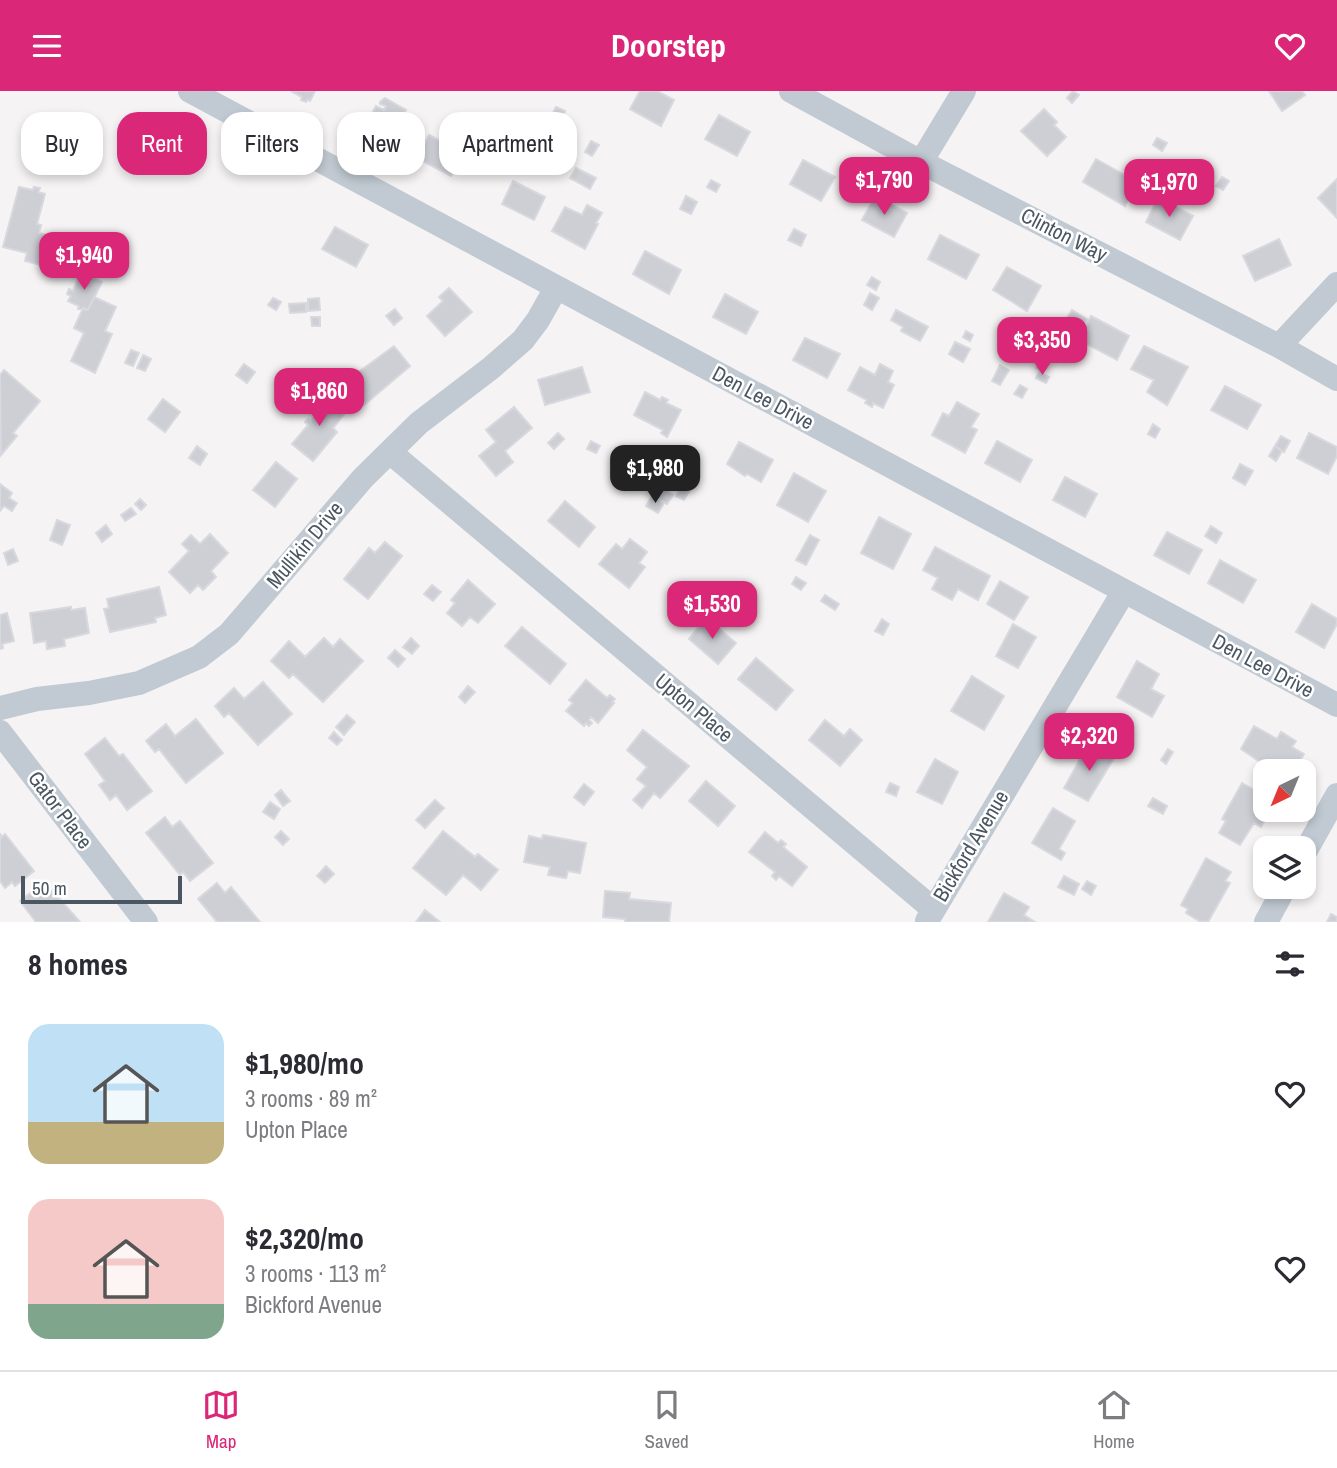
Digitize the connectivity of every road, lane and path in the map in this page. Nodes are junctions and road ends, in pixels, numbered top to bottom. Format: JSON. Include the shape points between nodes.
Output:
{"nodes":[{"id":1,"x":190,"y":91,"type":"edge"},
{"id":2,"x":791,"y":91,"type":"edge"},
{"id":3,"x":964,"y":91,"type":"edge"},
{"id":4,"x":921,"y":162,"type":"junction"},
{"id":5,"x":1337,"y":284,"type":"edge"},
{"id":6,"x":556,"y":288,"type":"junction"},
{"id":7,"x":1279,"y":346,"type":"junction"},
{"id":8,"x":1337,"y":379,"type":"edge"},
{"id":9,"x":391,"y":453,"type":"junction"},
{"id":10,"x":1125,"y":591,"type":"junction"},
{"id":11,"x":1337,"y":705,"type":"edge"},
{"id":12,"x":0,"y":708,"type":"edge"},
{"id":13,"x":0,"y":732,"type":"edge"},
{"id":14,"x":1337,"y":795,"type":"edge"},
{"id":15,"x":1314,"y":836,"type":"edge"},
{"id":16,"x":1278,"y":899,"type":"edge"},
{"id":17,"x":930,"y":915,"type":"edge"},
{"id":18,"x":146,"y":922,"type":"edge"},
{"id":19,"x":1266,"y":922,"type":"edge"}],
"edges":[{"from":1,"to":6,"type":"street","name":"Den Lee Drive"},
{"from":2,"to":4,"type":"street","name":"Clinton Way"},
{"from":3,"to":4,"type":"street"},
{"from":4,"to":7,"type":"street","name":"Clinton Way"},
{"from":5,"to":7,"type":"street"},
{"from":6,"to":9,"type":"street","name":"Mullikin Drive","via":[[538,320],[509,353],[419,423]]},
{"from":6,"to":10,"type":"street","name":"Den Lee Drive"},
{"from":7,"to":8,"type":"street","name":"Clinton Way"},
{"from":9,"to":12,"type":"street","name":"Mullikin Drive","via":[[335,509],[229,634],[199,657],[139,683]]},
{"from":9,"to":17,"type":"street","name":"Upton Place"},
{"from":10,"to":11,"type":"street","name":"Den Lee Drive"},
{"from":10,"to":17,"type":"street","name":"Bickford Avenue"},
{"from":13,"to":18,"type":"street","name":"Gator Place"},
{"from":14,"to":15,"type":"street"},
{"from":16,"to":19,"type":"street"}]}
